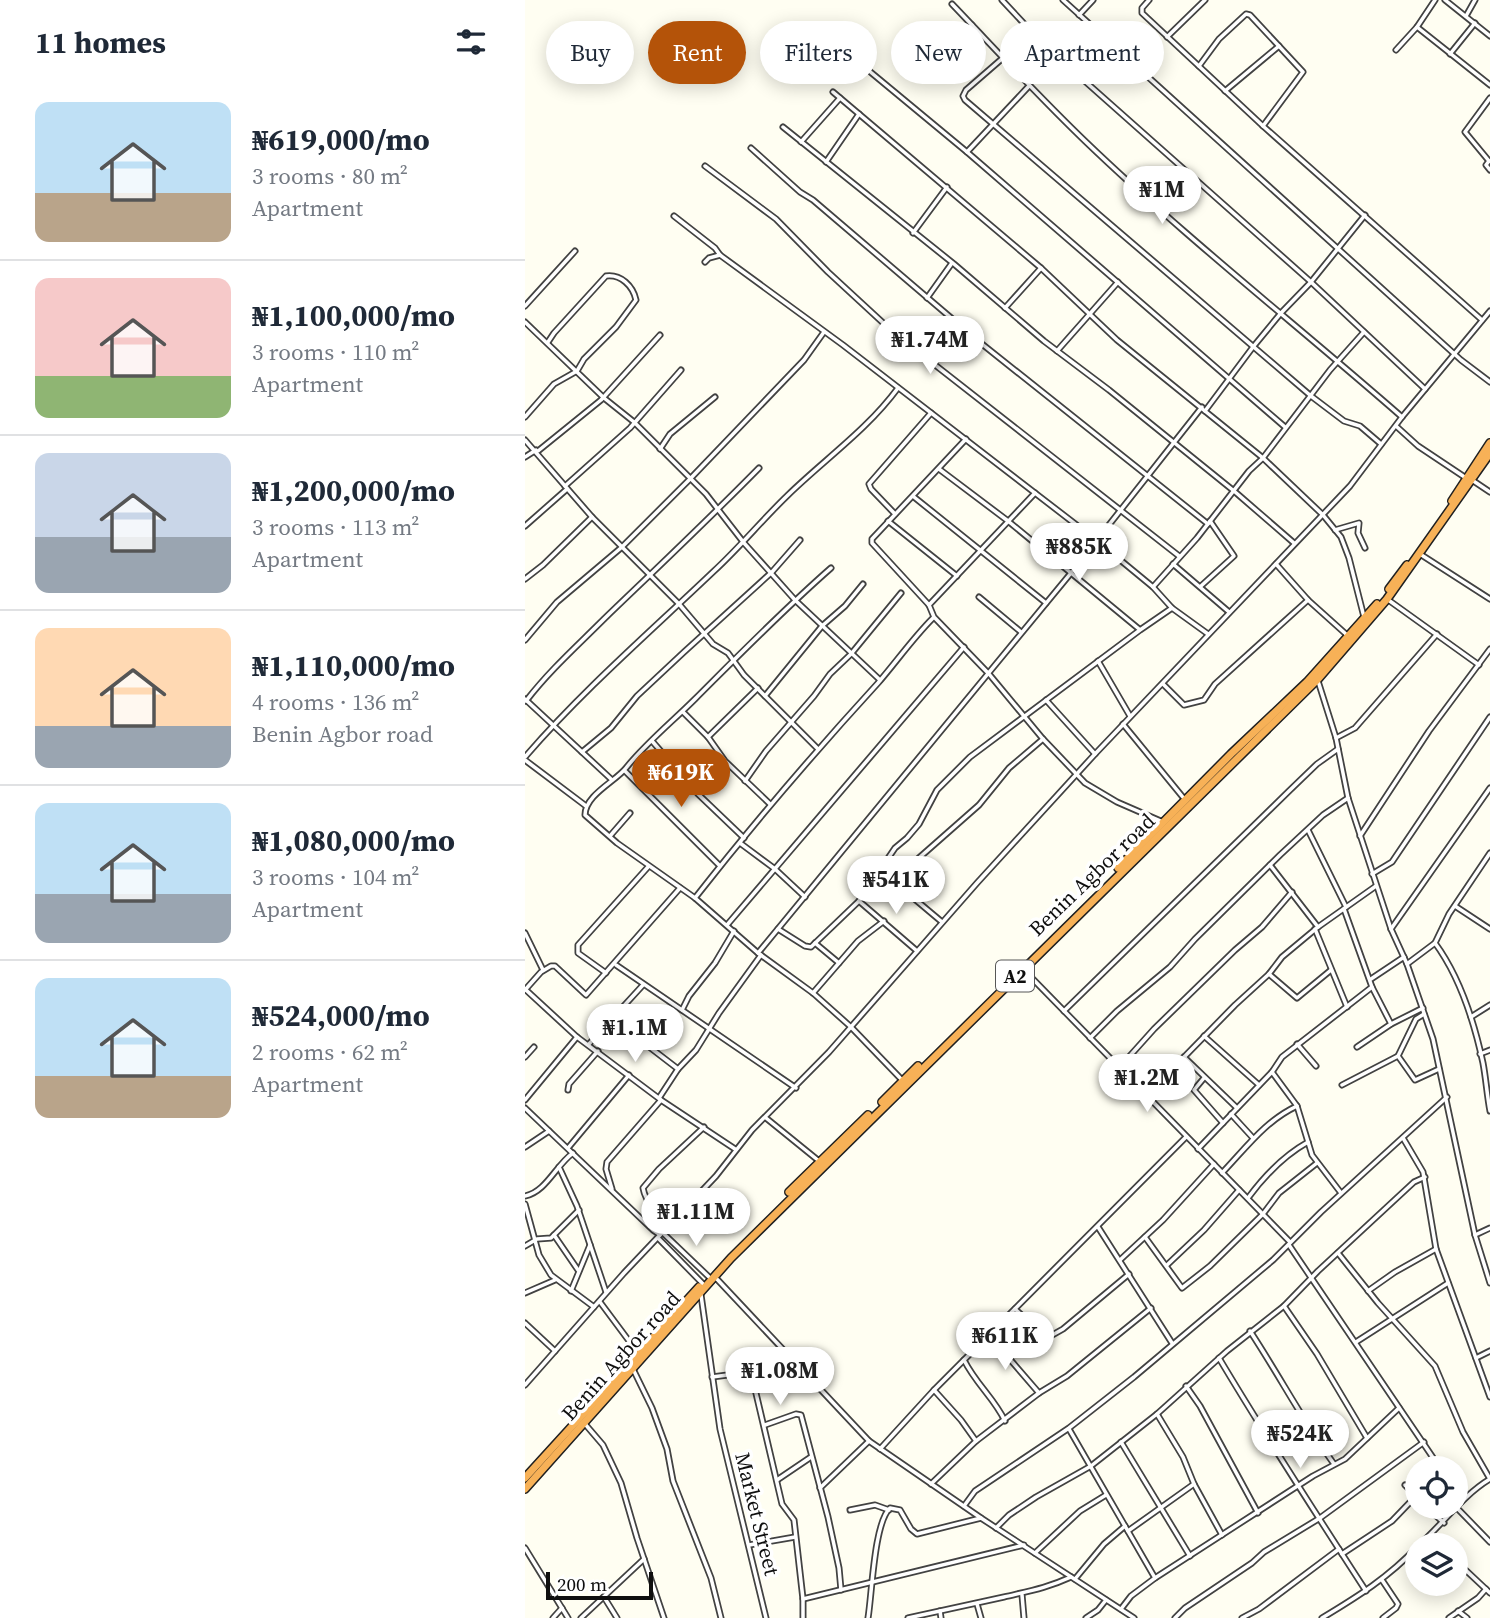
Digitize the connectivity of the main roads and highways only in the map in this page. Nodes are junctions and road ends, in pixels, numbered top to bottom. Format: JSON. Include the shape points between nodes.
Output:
{"nodes":[{"id":1,"x":1490,"y":443,"type":"edge"},
{"id":2,"x":1490,"y":453,"type":"edge"},
{"id":3,"x":1469,"y":479,"type":"junction"},
{"id":4,"x":1233,"y":757,"type":"junction"},
{"id":5,"x":711,"y":1278,"type":"junction"},
{"id":6,"x":703,"y":1287,"type":"junction"},
{"id":7,"x":525,"y":1478,"type":"edge"},
{"id":8,"x":525,"y":1489,"type":"edge"}],
"edges":[{"from":1,"to":3,"type":"highway","name":"Benin Agbor road","number":"A2"},
{"from":2,"to":3,"type":"highway","name":"Benin Agbor road","number":"A2"},
{"from":3,"to":4,"type":"highway","name":"Benin Agbor road","number":"A2","via":[[1349,637]]},
{"from":3,"to":4,"type":"highway","name":"Benin Agbor road","number":"A2","via":[[1387,599],[1318,679]]},
{"from":4,"to":5,"type":"highway","name":"Benin Agbor road","number":"A2"},
{"from":4,"to":5,"type":"highway","name":"Benin Agbor road","number":"A2","via":[[820,1161]]},
{"from":5,"to":6,"type":"highway","name":"Benin Agbor road","number":"A2"},
{"from":6,"to":7,"type":"highway","name":"Benin Agbor road","number":"A2"},
{"from":6,"to":8,"type":"highway","name":"Benin Agbor road","number":"A2"}]}
